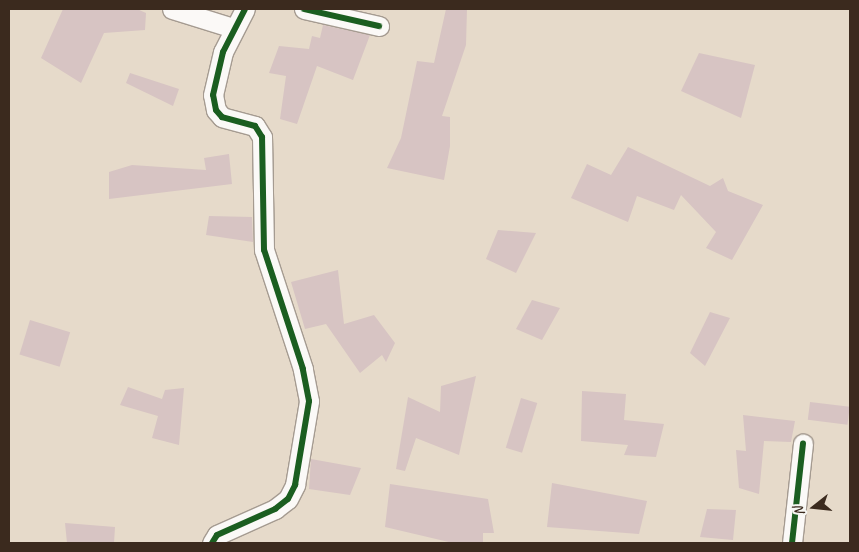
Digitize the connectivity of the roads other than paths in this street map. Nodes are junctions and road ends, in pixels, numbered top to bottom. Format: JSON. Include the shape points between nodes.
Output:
{"nodes":[{"id":1,"x":172,"y":9,"type":"edge"},
{"id":2,"x":245,"y":9,"type":"edge"},
{"id":3,"x":304,"y":9,"type":"edge"},
{"id":4,"x":378,"y":26,"type":"dead end"},
{"id":5,"x":233,"y":28,"type":"junction"},
{"id":6,"x":803,"y":444,"type":"dead end"},
{"id":7,"x":212,"y":543,"type":"edge"},
{"id":8,"x":792,"y":543,"type":"edge"}],
"edges":[{"from":1,"to":5,"type":"street"},
{"from":2,"to":5,"type":"street"},
{"from":3,"to":4,"type":"street"},
{"from":5,"to":7,"type":"street","via":[[223,52],[213,95],[216,110],[222,117],[255,126],[262,137],[264,250],[309,401],[295,485],[288,499],[275,509],[217,535]]},
{"from":6,"to":8,"type":"street"}]}
